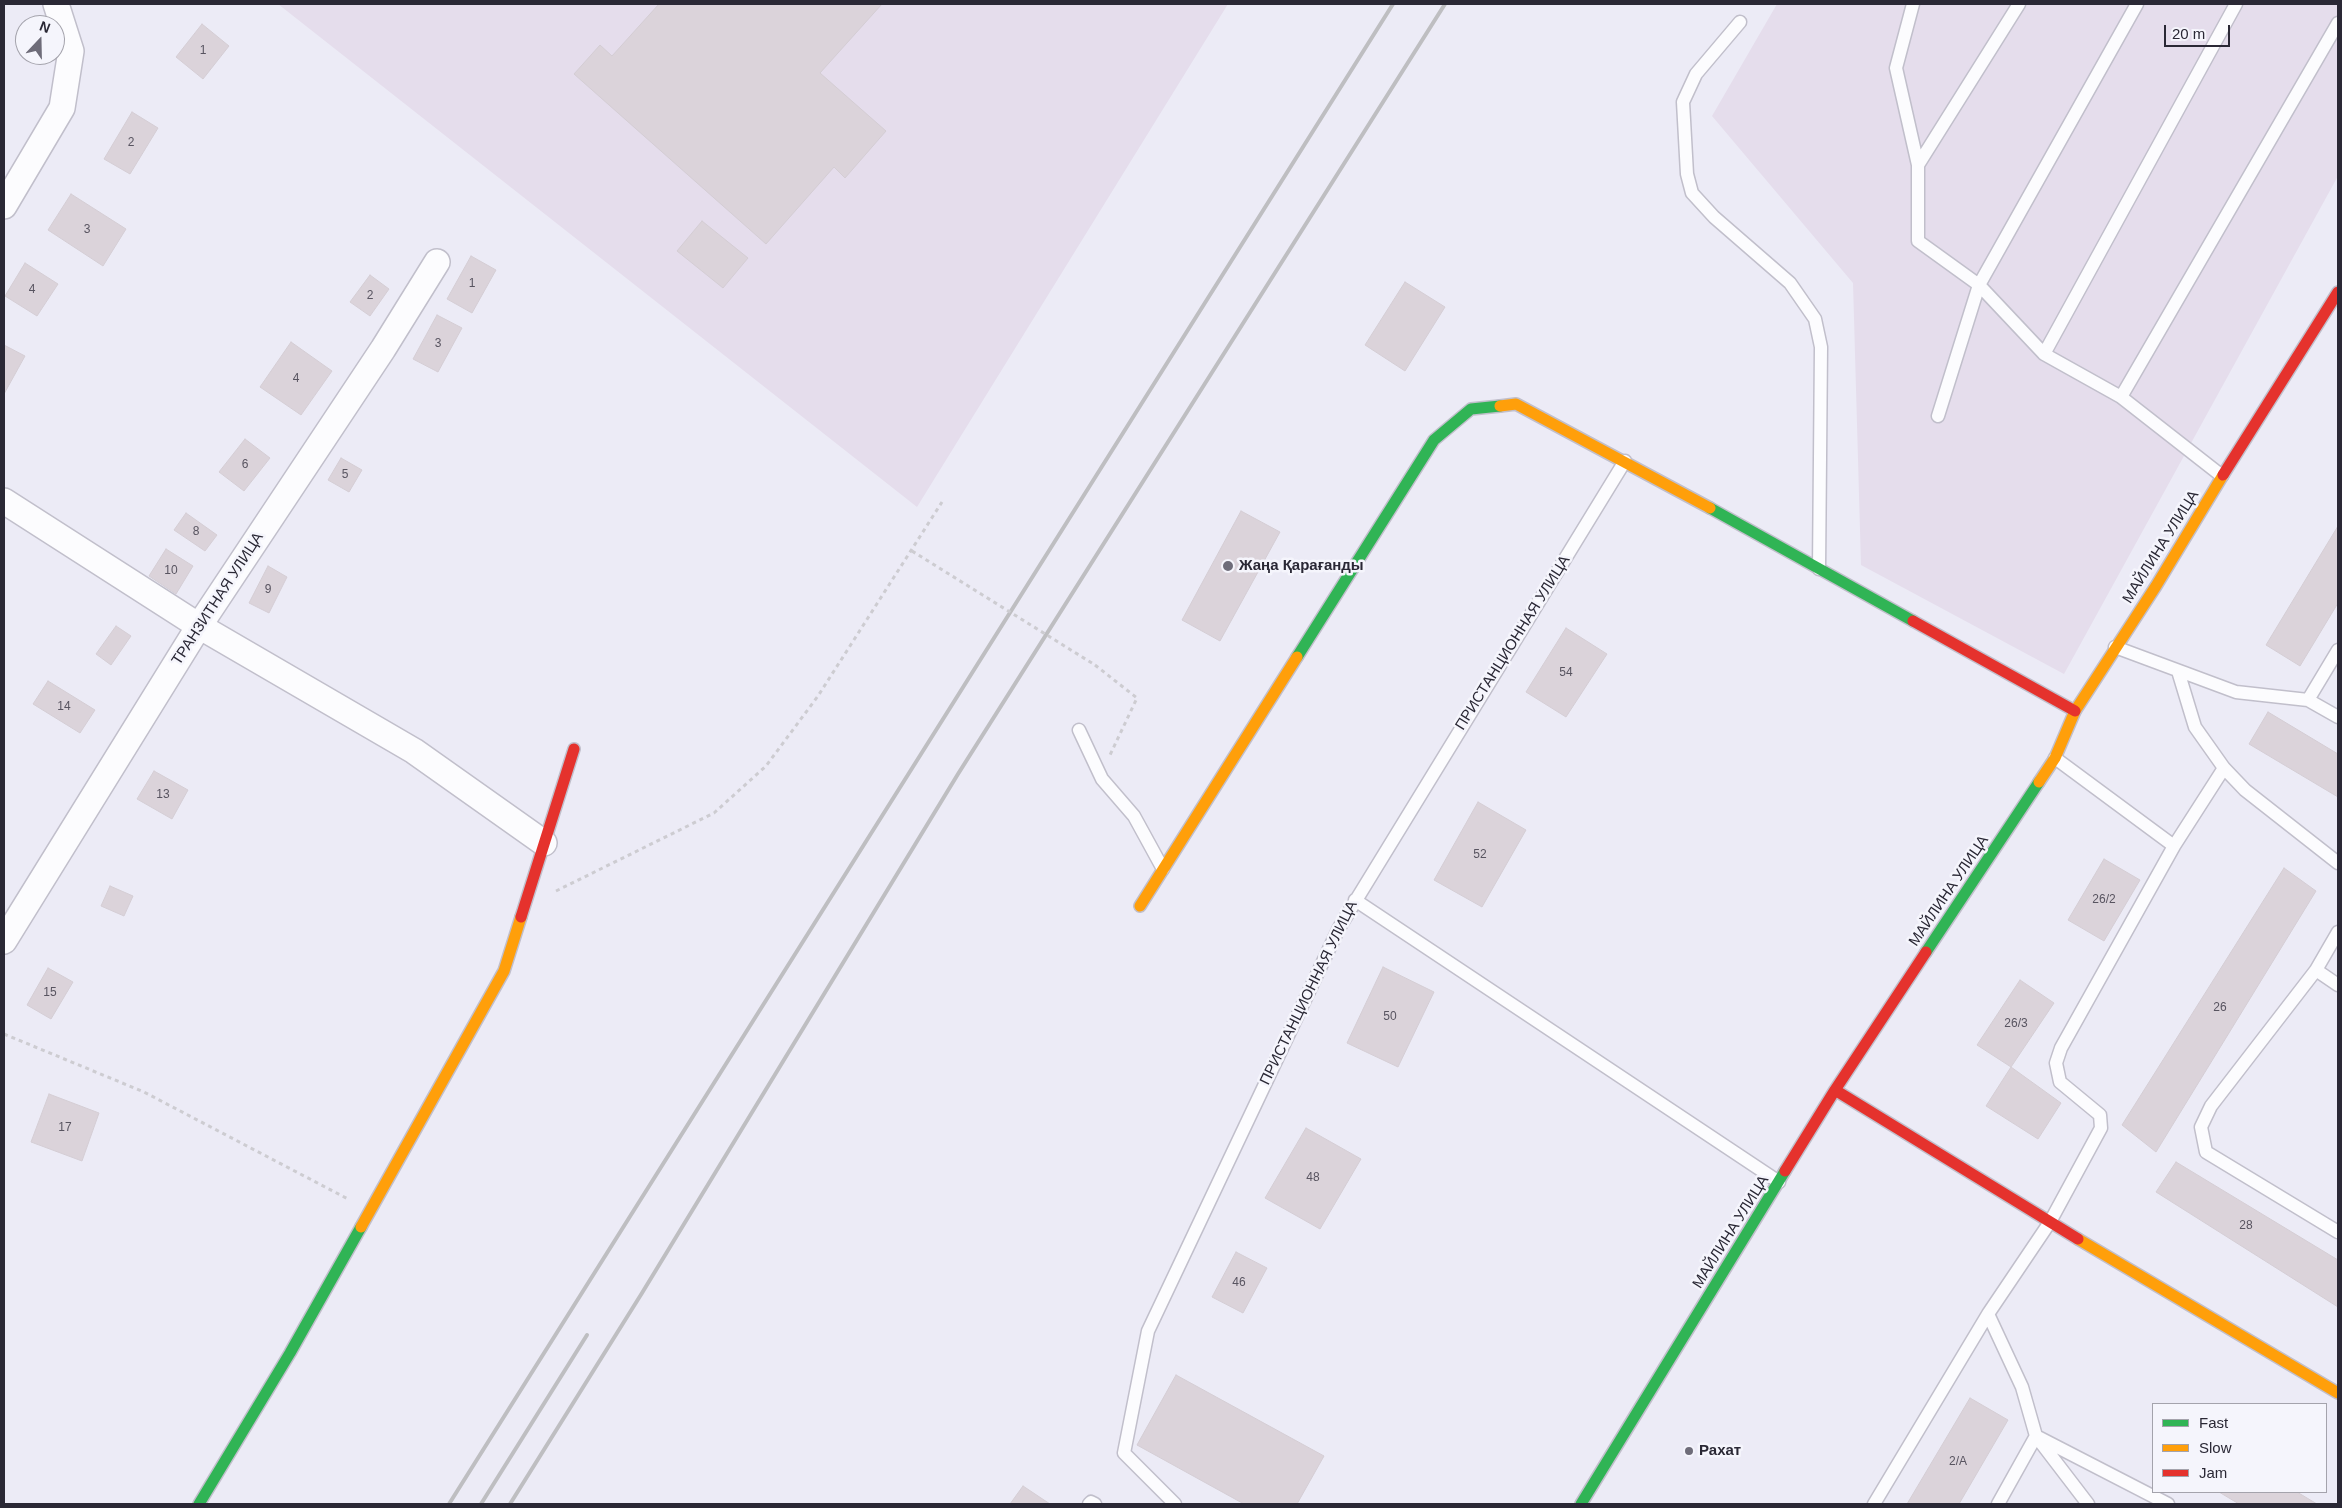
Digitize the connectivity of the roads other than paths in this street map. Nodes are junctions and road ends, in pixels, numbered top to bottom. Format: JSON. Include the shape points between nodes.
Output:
{"nodes":[{"id":1,"x":56,"y":4,"type":"edge"},
{"id":2,"x":1913,"y":4,"type":"edge"},
{"id":3,"x":2019,"y":4,"type":"edge"},
{"id":4,"x":2137,"y":4,"type":"edge"},
{"id":5,"x":2236,"y":4,"type":"edge"},
{"id":6,"x":1740,"y":22,"type":"dead end"},
{"id":7,"x":2338,"y":23,"type":"edge"},
{"id":8,"x":1918,"y":165,"type":"junction"},
{"id":9,"x":4,"y":206,"type":"edge"},
{"id":10,"x":437,"y":262,"type":"dead end"},
{"id":11,"x":1979,"y":285,"type":"junction"},
{"id":12,"x":2338,"y":292,"type":"edge"},
{"id":13,"x":2044,"y":354,"type":"junction"},
{"id":14,"x":2121,"y":396,"type":"junction"},
{"id":15,"x":1938,"y":416,"type":"dead end"},
{"id":16,"x":1625,"y":461,"type":"junction"},
{"id":17,"x":2222,"y":476,"type":"junction"},
{"id":18,"x":4,"y":500,"type":"edge"},
{"id":19,"x":1819,"y":569,"type":"junction"},
{"id":20,"x":199,"y":626,"type":"junction"},
{"id":21,"x":2115,"y":647,"type":"junction"},
{"id":22,"x":2338,"y":650,"type":"edge"},
{"id":23,"x":2178,"y":671,"type":"junction"},
{"id":24,"x":2308,"y":700,"type":"junction"},
{"id":25,"x":2075,"y":711,"type":"junction"},
{"id":26,"x":2338,"y":717,"type":"edge"},
{"id":27,"x":1079,"y":730,"type":"dead end"},
{"id":28,"x":574,"y":749,"type":"dead end"},
{"id":29,"x":2055,"y":758,"type":"junction"},
{"id":30,"x":2224,"y":768,"type":"junction"},
{"id":31,"x":544,"y":843,"type":"junction"},
{"id":32,"x":2174,"y":846,"type":"junction"},
{"id":33,"x":2338,"y":863,"type":"edge"},
{"id":34,"x":1163,"y":869,"type":"junction"},
{"id":35,"x":1355,"y":900,"type":"junction"},
{"id":36,"x":1140,"y":906,"type":"dead end"},
{"id":37,"x":2338,"y":932,"type":"edge"},
{"id":38,"x":4,"y":941,"type":"edge"},
{"id":39,"x":2316,"y":970,"type":"junction"},
{"id":40,"x":2338,"y":985,"type":"edge"},
{"id":41,"x":1836,"y":1090,"type":"junction"},
{"id":42,"x":1779,"y":1182,"type":"junction"},
{"id":43,"x":2050,"y":1222,"type":"junction"},
{"id":44,"x":2338,"y":1232,"type":"edge"},
{"id":45,"x":1988,"y":1314,"type":"junction"},
{"id":46,"x":2338,"y":1393,"type":"edge"},
{"id":47,"x":2036,"y":1436,"type":"junction"},
{"id":48,"x":199,"y":1504,"type":"edge"},
{"id":49,"x":1089,"y":1504,"type":"edge"},
{"id":50,"x":1095,"y":1504,"type":"edge"},
{"id":51,"x":1175,"y":1504,"type":"edge"},
{"id":52,"x":1582,"y":1504,"type":"edge"},
{"id":53,"x":1874,"y":1504,"type":"edge"},
{"id":54,"x":1998,"y":1504,"type":"edge"},
{"id":55,"x":2088,"y":1504,"type":"edge"},
{"id":56,"x":2168,"y":1504,"type":"edge"}],
"edges":[{"from":1,"to":9,"type":"street","via":[[71,51],[62,108]]},
{"from":2,"to":8,"type":"lane","via":[[1896,68]]},
{"from":3,"to":8,"type":"lane"},
{"from":4,"to":11,"type":"lane"},
{"from":5,"to":13,"type":"lane"},
{"from":6,"to":19,"type":"lane","via":[[1696,74],[1683,102],[1688,174],[1692,193],[1714,217],[1790,283],[1815,319],[1821,347]]},
{"from":7,"to":14,"type":"lane"},
{"from":8,"to":11,"type":"lane","via":[[1918,241]]},
{"from":10,"to":20,"type":"street","name":"ТРАНЗИТНАЯ УЛИЦА"},
{"from":11,"to":13,"type":"lane"},
{"from":11,"to":15,"type":"lane"},
{"from":12,"to":17,"type":"street","name":"МАЙЛИНА УЛИЦА"},
{"from":13,"to":14,"type":"lane"},
{"from":14,"to":17,"type":"lane"},
{"from":16,"to":19,"type":"street"},
{"from":16,"to":34,"type":"street","via":[[1516,404],[1471,409],[1434,440]]},
{"from":16,"to":35,"type":"lane","name":"ПРИСТАНЦИОННАЯ УЛИЦА"},
{"from":17,"to":21,"type":"street","name":"МАЙЛИНА УЛИЦА"},
{"from":18,"to":20,"type":"street"},
{"from":19,"to":25,"type":"street"},
{"from":20,"to":31,"type":"street","via":[[414,751]]},
{"from":20,"to":38,"type":"street","name":"ТРАНЗИТНАЯ УЛИЦА"},
{"from":21,"to":23,"type":"lane"},
{"from":21,"to":25,"type":"street","name":"МАЙЛИНА УЛИЦА"},
{"from":22,"to":24,"type":"lane"},
{"from":23,"to":24,"type":"lane","via":[[2236,692]]},
{"from":23,"to":30,"type":"lane","via":[[2195,727]]},
{"from":24,"to":26,"type":"lane"},
{"from":25,"to":29,"type":"street","name":"МАЙЛИНА УЛИЦА"},
{"from":27,"to":34,"type":"lane","via":[[1102,779],[1134,816]]},
{"from":28,"to":31,"type":"street"},
{"from":29,"to":32,"type":"lane"},
{"from":29,"to":41,"type":"street","name":"МАЙЛИНА УЛИЦА"},
{"from":30,"to":32,"type":"lane"},
{"from":30,"to":33,"type":"lane","via":[[2246,790]]},
{"from":31,"to":48,"type":"street","via":[[504,970],[290,1353]]},
{"from":32,"to":43,"type":"lane","via":[[2061,1048],[2056,1063],[2060,1082],[2100,1115],[2101,1128]]},
{"from":34,"to":36,"type":"street"},
{"from":35,"to":42,"type":"lane"},
{"from":35,"to":51,"type":"lane","name":"ПРИСТАНЦИОННАЯ УЛИЦА","via":[[1148,1331],[1124,1453]]},
{"from":37,"to":39,"type":"lane"},
{"from":39,"to":40,"type":"lane"},
{"from":39,"to":44,"type":"lane","via":[[2211,1106],[2201,1127],[2206,1152]]},
{"from":41,"to":42,"type":"street","name":"МАЙЛИНА УЛИЦА"},
{"from":41,"to":43,"type":"street"},
{"from":42,"to":52,"type":"street","name":"МАЙЛИНА УЛИЦА"},
{"from":43,"to":45,"type":"lane"},
{"from":43,"to":46,"type":"street"},
{"from":45,"to":47,"type":"lane","via":[[2022,1387]]},
{"from":45,"to":53,"type":"lane"},
{"from":47,"to":54,"type":"lane"},
{"from":47,"to":55,"type":"lane"},
{"from":47,"to":56,"type":"lane"},
{"from":49,"to":50,"type":"lane"}]}
